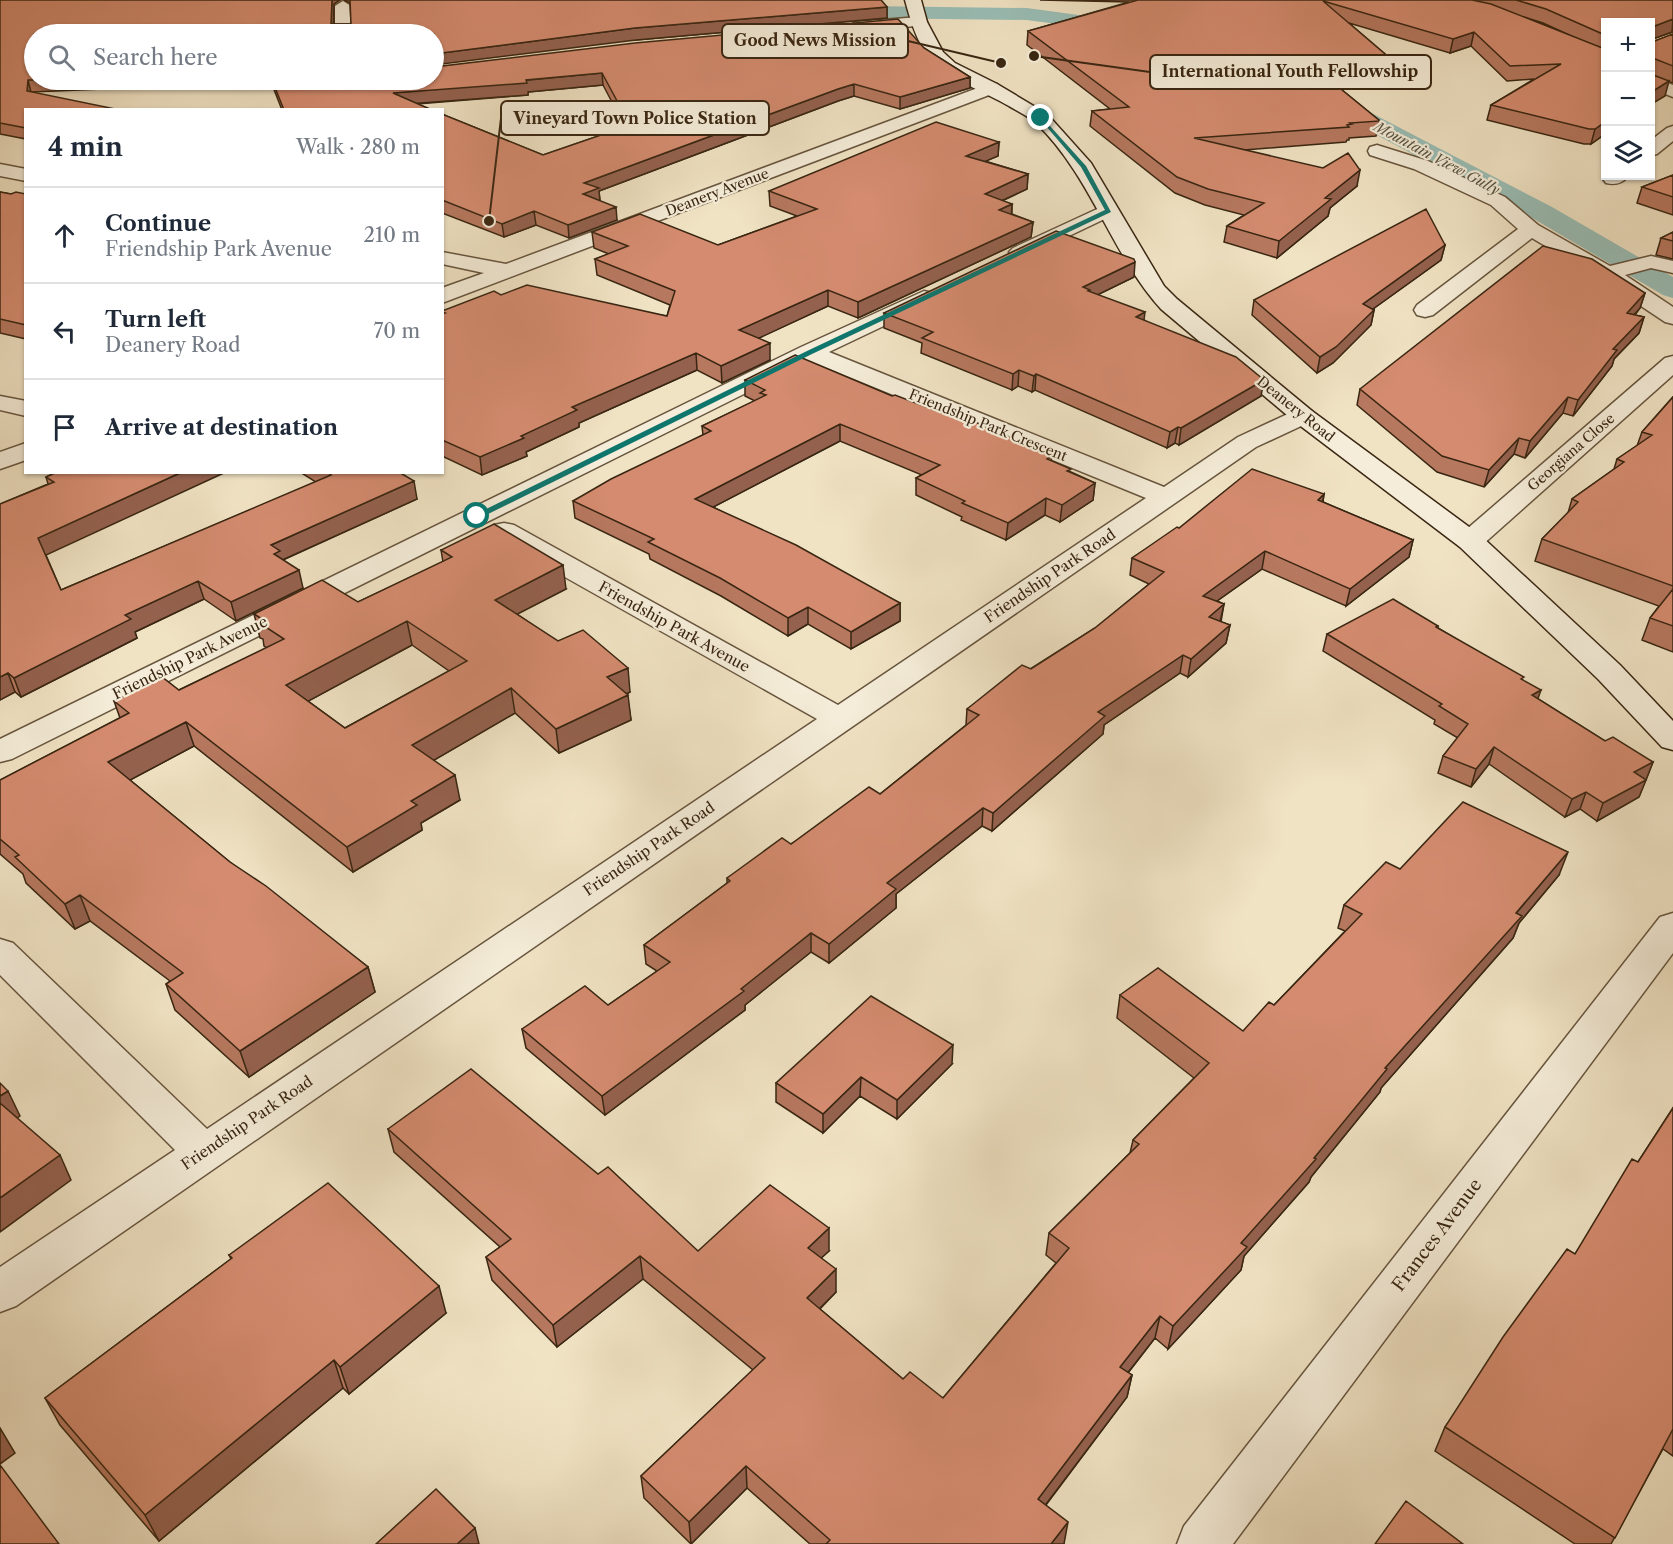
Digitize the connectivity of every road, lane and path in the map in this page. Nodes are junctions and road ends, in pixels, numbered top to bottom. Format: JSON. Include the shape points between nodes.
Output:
{"nodes":[{"id":1,"x":343,"y":6,"type":"dead end"},
{"id":2,"x":916,"y":11,"type":"edge"},
{"id":3,"x":343,"y":24,"type":"edge"},
{"id":4,"x":837,"y":29,"type":"edge"},
{"id":5,"x":1655,"y":83,"type":"edge"},
{"id":6,"x":991,"y":87,"type":"junction"},
{"id":7,"x":1673,"y":92,"type":"edge"},
{"id":8,"x":1673,"y":132,"type":"edge"},
{"id":9,"x":1655,"y":146,"type":"edge"},
{"id":10,"x":1377,"y":151,"type":"dead end"},
{"id":11,"x":0,"y":170,"type":"edge"},
{"id":12,"x":24,"y":175,"type":"edge"},
{"id":13,"x":1108,"y":210,"type":"junction"},
{"id":14,"x":1531,"y":229,"type":"junction"},
{"id":15,"x":444,"y":258,"type":"edge"},
{"id":16,"x":1002,"y":261,"type":"edge"},
{"id":17,"x":1673,"y":267,"type":"edge"},
{"id":18,"x":507,"y":271,"type":"junction"},
{"id":19,"x":1607,"y":273,"type":"junction"},
{"id":20,"x":948,"y":286,"type":"edge"},
{"id":21,"x":444,"y":295,"type":"edge"},
{"id":22,"x":1425,"y":310,"type":"dead end"},
{"id":23,"x":1673,"y":317,"type":"edge"},
{"id":24,"x":809,"y":352,"type":"junction"},
{"id":25,"x":1673,"y":363,"type":"edge"},
{"id":26,"x":0,"y":403,"type":"edge"},
{"id":27,"x":24,"y":409,"type":"edge"},
{"id":28,"x":1303,"y":416,"type":"junction"},
{"id":29,"x":24,"y":452,"type":"edge"},
{"id":30,"x":0,"y":461,"type":"edge"},
{"id":31,"x":1166,"y":497,"type":"junction"},
{"id":32,"x":477,"y":516,"type":"junction"},
{"id":33,"x":1470,"y":541,"type":"junction"},
{"id":34,"x":840,"y":719,"type":"junction"},
{"id":35,"x":1673,"y":740,"type":"edge"},
{"id":36,"x":0,"y":752,"type":"edge"},
{"id":37,"x":1673,"y":926,"type":"edge"},
{"id":38,"x":0,"y":952,"type":"edge"},
{"id":39,"x":204,"y":1152,"type":"junction"},
{"id":40,"x":0,"y":1292,"type":"edge"},
{"id":41,"x":1202,"y":1544,"type":"edge"}],
"edges":[{"from":1,"to":3,"type":"street"},
{"from":2,"to":4,"type":"street"},
{"from":2,"to":6,"type":"street","name":"Deanery Road","via":[[936,55],[949,68]]},
{"from":5,"to":7,"type":"street"},
{"from":6,"to":13,"type":"street","name":"Deanery Road","via":[[1041,118],[1084,167]]},
{"from":6,"to":18,"type":"street","name":"Deanery Avenue"},
{"from":8,"to":9,"type":"street"},
{"from":10,"to":14,"type":"street","via":[[1421,165],[1498,201]]},
{"from":11,"to":12,"type":"street"},
{"from":13,"to":16,"type":"street"},
{"from":13,"to":28,"type":"street","name":"Deanery Road","via":[[1155,289],[1169,304]]},
{"from":14,"to":19,"type":"street"},
{"from":14,"to":22,"type":"street"},
{"from":15,"to":18,"type":"street"},
{"from":17,"to":19,"type":"street","via":[[1651,262]]},
{"from":18,"to":21,"type":"street","name":"Deanery Avenue"},
{"from":19,"to":23,"type":"street"},
{"from":20,"to":24,"type":"street","name":"Friendship Park Avenue"},
{"from":24,"to":31,"type":"street","name":"Friendship Park Crescent"},
{"from":24,"to":32,"type":"street","name":"Friendship Park Avenue"},
{"from":25,"to":33,"type":"street","name":"Georgiana Close"},
{"from":26,"to":27,"type":"street"},
{"from":28,"to":31,"type":"street","name":"Friendship Park Road","via":[[1247,442]]},
{"from":28,"to":33,"type":"street","name":"Deanery Road"},
{"from":29,"to":30,"type":"street"},
{"from":31,"to":34,"type":"street","name":"Friendship Park Road"},
{"from":32,"to":34,"type":"street","name":"Friendship Park Avenue"},
{"from":32,"to":36,"type":"street","name":"Friendship Park Avenue"},
{"from":33,"to":35,"type":"street","name":"Deanery Road","via":[[1609,672]]},
{"from":34,"to":39,"type":"street","name":"Friendship Park Road"},
{"from":37,"to":41,"type":"street","name":"Frances Avenue"},
{"from":38,"to":39,"type":"street"},
{"from":39,"to":40,"type":"street","name":"Friendship Park Road"}]}
